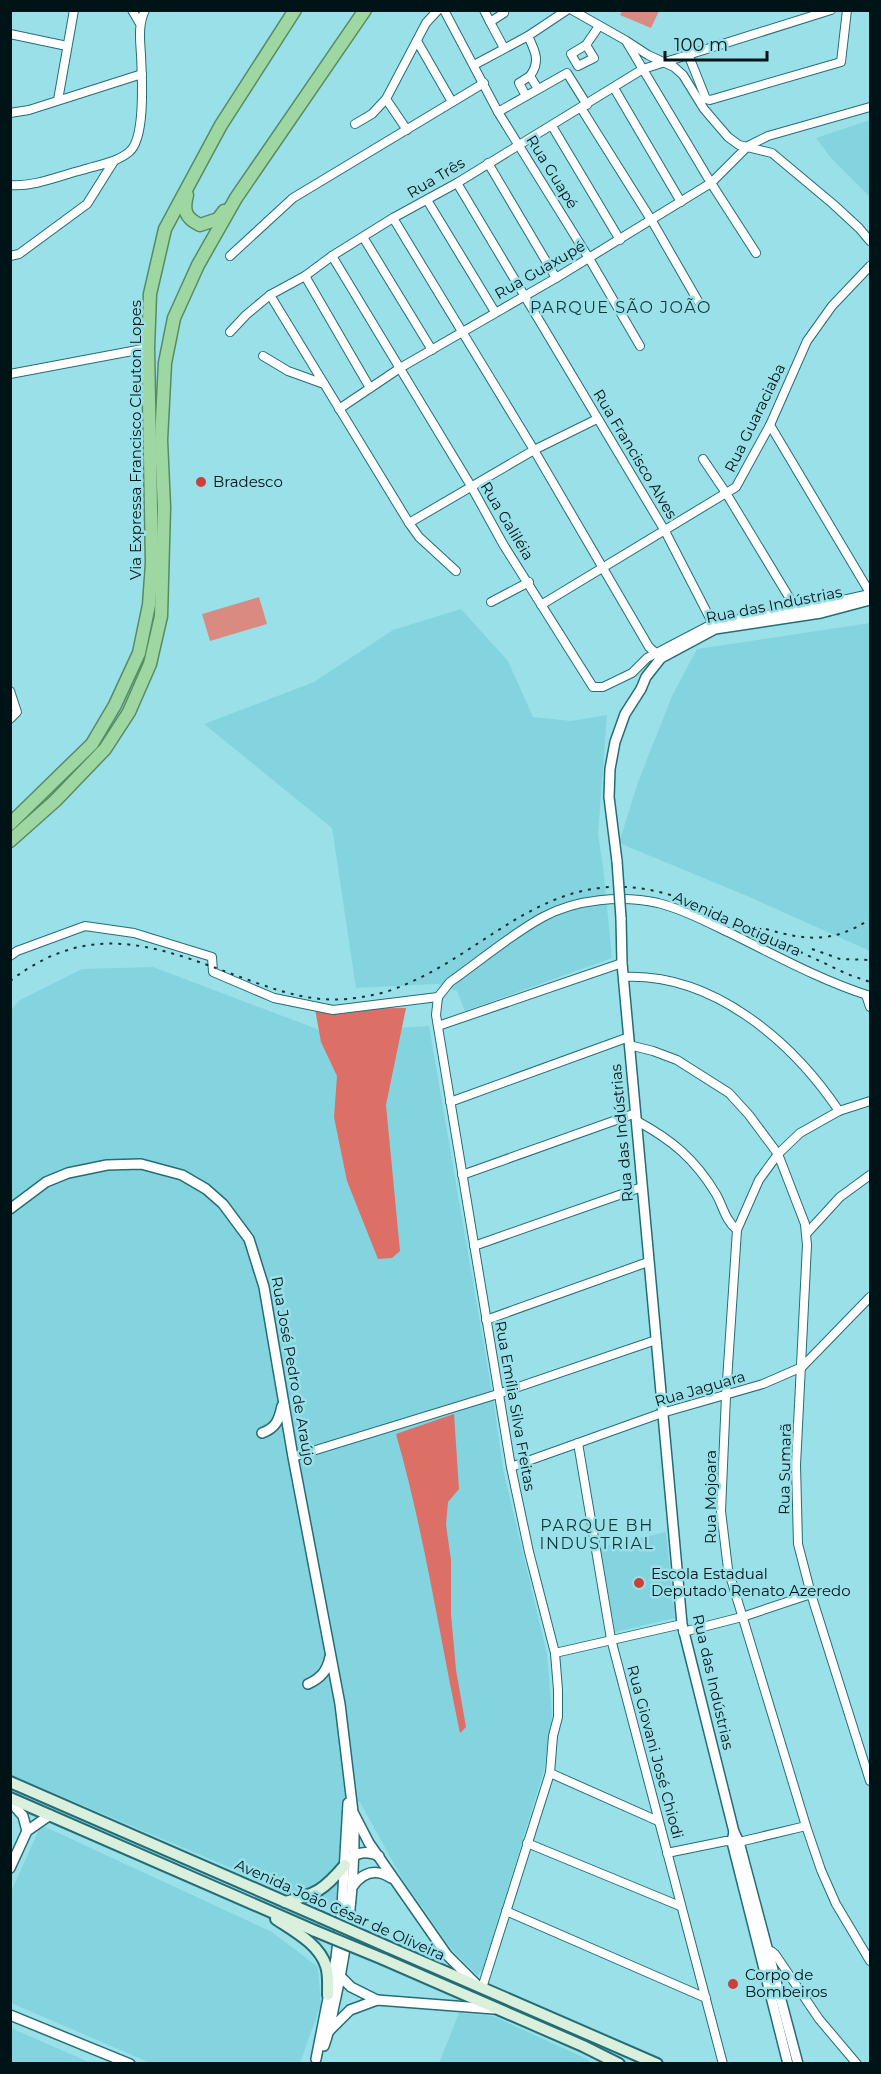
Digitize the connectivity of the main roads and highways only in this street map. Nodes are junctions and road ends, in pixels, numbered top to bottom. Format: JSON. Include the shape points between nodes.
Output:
{"nodes":[{"id":1,"x":295,"y":10,"type":"edge"},
{"id":2,"x":366,"y":10,"type":"edge"},
{"id":3,"x":189,"y":185,"type":"junction"},
{"id":4,"x":236,"y":198,"type":"junction"},
{"id":5,"x":12,"y":820,"type":"edge"},
{"id":6,"x":10,"y":841,"type":"edge"},
{"id":7,"x":10,"y":1782,"type":"edge"},
{"id":8,"x":10,"y":1799,"type":"edge"},
{"id":9,"x":345,"y":1866,"type":"road end"},
{"id":10,"x":285,"y":1902,"type":"junction"},
{"id":11,"x":262,"y":1908,"type":"junction"},
{"id":12,"x":328,"y":1995,"type":"road end"},
{"id":13,"x":506,"y":1998,"type":"junction"},
{"id":14,"x":497,"y":2009,"type":"junction"},
{"id":15,"x":619,"y":2064,"type":"edge"},
{"id":16,"x":657,"y":2064,"type":"edge"}],
"edges":[{"from":1,"to":3,"type":"highway","name":"Via Expressa Francisco Cleuton Lopes","via":[[221,125]]},
{"from":2,"to":4,"type":"highway","name":"Via Expressa Francisco Cleuton Lopes"},
{"from":3,"to":4,"type":"highway","via":[[184,207],[188,217],[200,225],[218,219]]},
{"from":3,"to":5,"type":"highway","name":"Via Expressa Francisco Cleuton Lopes","via":[[165,229],[150,294],[152,563],[139,654],[92,744]]},
{"from":4,"to":6,"type":"highway","name":"Via Expressa Francisco Cleuton Lopes","via":[[184,294],[174,318],[165,363],[161,440],[162,608],[150,664],[129,712],[105,749]]},
{"from":7,"to":10,"type":"main road","name":"Avenida João César de Oliveira"},
{"from":8,"to":11,"type":"main road","name":"Avenida João César de Oliveira"},
{"from":9,"to":10,"type":"main road","via":[[319,1891]]},
{"from":10,"to":13,"type":"main road","name":"Avenida João César de Oliveira","bridge":true},
{"from":11,"to":12,"type":"main road","via":[[318,1952],[326,1966]]},
{"from":11,"to":14,"type":"main road","name":"Avenida João César de Oliveira","bridge":true},
{"from":13,"to":14,"type":"main road","via":[[498,2002]]},
{"from":13,"to":16,"type":"main road","name":"Avenida João César de Oliveira"},
{"from":14,"to":15,"type":"main road","name":"Avenida João César de Oliveira"}]}
